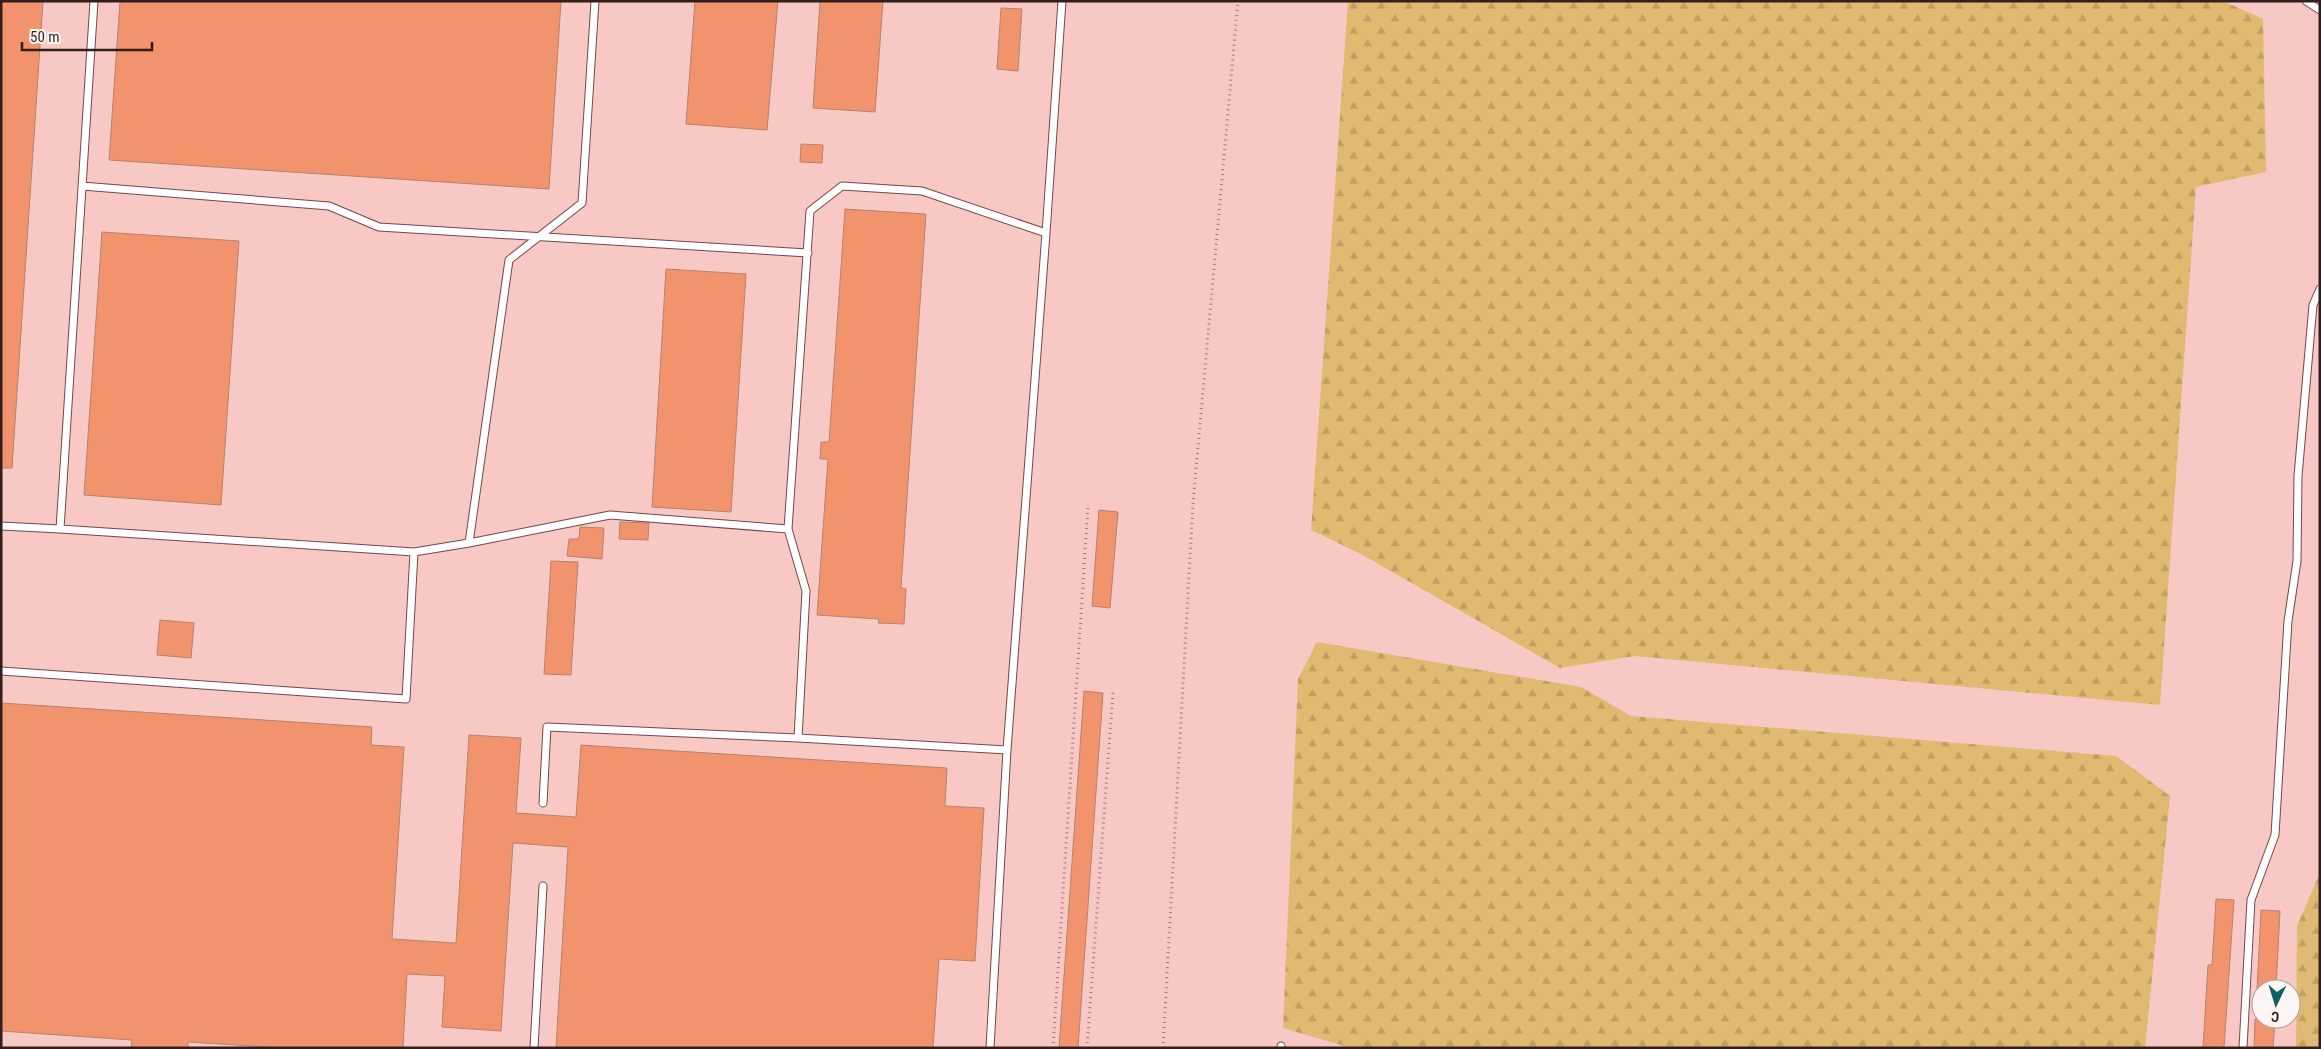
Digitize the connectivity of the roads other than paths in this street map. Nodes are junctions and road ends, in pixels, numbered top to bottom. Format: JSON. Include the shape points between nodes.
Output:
{"nodes":[{"id":1,"x":94,"y":1,"type":"edge"},
{"id":2,"x":595,"y":1,"type":"edge"},
{"id":3,"x":1062,"y":1,"type":"edge"},
{"id":4,"x":2306,"y":1,"type":"edge"},
{"id":5,"x":2320,"y":10,"type":"edge"},
{"id":6,"x":82,"y":186,"type":"junction"},
{"id":7,"x":1046,"y":233,"type":"junction"},
{"id":8,"x":538,"y":237,"type":"junction"},
{"id":9,"x":808,"y":252,"type":"junction"},
{"id":10,"x":2320,"y":289,"type":"edge"},
{"id":11,"x":1,"y":526,"type":"edge"},
{"id":12,"x":60,"y":529,"type":"junction"},
{"id":13,"x":788,"y":529,"type":"junction"},
{"id":14,"x":469,"y":543,"type":"junction"},
{"id":15,"x":414,"y":552,"type":"junction"},
{"id":16,"x":1,"y":671,"type":"edge"},
{"id":17,"x":798,"y":738,"type":"junction"},
{"id":18,"x":1007,"y":750,"type":"junction"},
{"id":19,"x":543,"y":802,"type":"dead end"},
{"id":20,"x":543,"y":886,"type":"dead end"},
{"id":21,"x":534,"y":1048,"type":"edge"},
{"id":22,"x":990,"y":1048,"type":"edge"},
{"id":23,"x":2242,"y":1048,"type":"edge"}],
"edges":[{"from":1,"to":6,"type":"lane"},
{"from":2,"to":8,"type":"lane","via":[[582,203]]},
{"from":3,"to":7,"type":"lane"},
{"from":4,"to":5,"type":"lane"},
{"from":6,"to":8,"type":"lane","via":[[329,206],[379,227]]},
{"from":6,"to":12,"type":"lane"},
{"from":7,"to":9,"type":"lane","via":[[922,192],[842,186],[810,211]]},
{"from":7,"to":18,"type":"lane"},
{"from":8,"to":9,"type":"lane"},
{"from":8,"to":14,"type":"lane","via":[[510,260]]},
{"from":9,"to":13,"type":"lane"},
{"from":10,"to":23,"type":"lane","via":[[2313,305],[2298,476],[2297,561],[2288,621],[2275,835],[2251,900]]},
{"from":11,"to":12,"type":"lane"},
{"from":12,"to":15,"type":"lane"},
{"from":13,"to":14,"type":"lane","via":[[610,515]]},
{"from":13,"to":17,"type":"lane","via":[[806,591]]},
{"from":14,"to":15,"type":"lane"},
{"from":15,"to":16,"type":"lane","via":[[406,699]]},
{"from":17,"to":18,"type":"lane"},
{"from":17,"to":19,"type":"lane","via":[[547,727]]},
{"from":18,"to":22,"type":"lane"},
{"from":20,"to":21,"type":"lane"}]}
